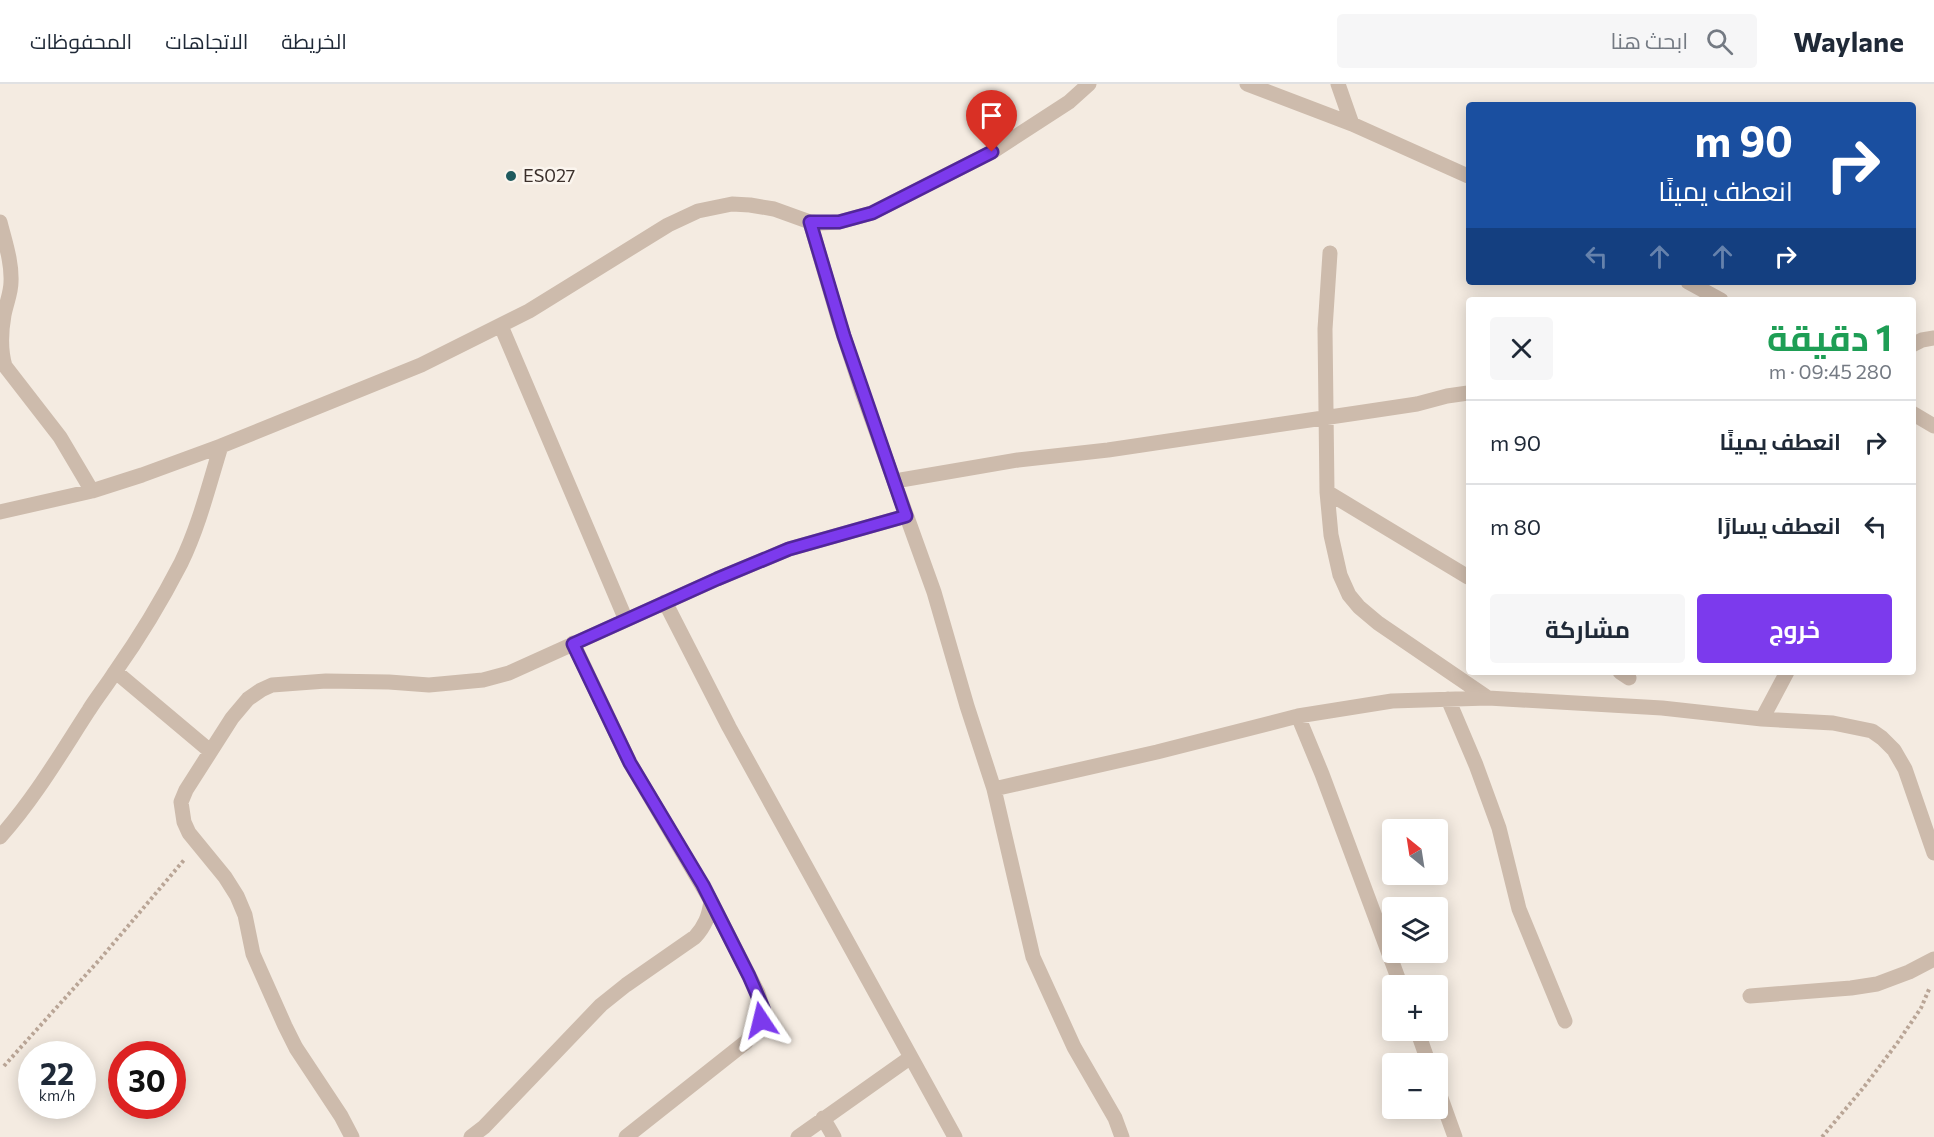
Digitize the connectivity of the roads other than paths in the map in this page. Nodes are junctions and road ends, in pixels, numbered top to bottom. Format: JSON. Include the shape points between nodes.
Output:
{"nodes":[{"id":1,"x":1089,"y":84,"type":"edge"},
{"id":2,"x":1247,"y":84,"type":"edge"},
{"id":3,"x":1338,"y":84,"type":"edge"},
{"id":4,"x":1352,"y":124,"type":"junction"},
{"id":5,"x":1466,"y":175,"type":"edge"},
{"id":6,"x":0,"y":222,"type":"edge"},
{"id":7,"x":810,"y":222,"type":"junction"},
{"id":8,"x":1330,"y":252,"type":"dead end"},
{"id":9,"x":1694,"y":285,"type":"edge"},
{"id":10,"x":1716,"y":297,"type":"edge"},
{"id":11,"x":501,"y":326,"type":"junction"},
{"id":12,"x":1934,"y":338,"type":"edge"},
{"id":13,"x":1916,"y":343,"type":"edge"},
{"id":14,"x":1,"y":352,"type":"edge"},
{"id":15,"x":1466,"y":393,"type":"edge"},
{"id":16,"x":1916,"y":415,"type":"edge"},
{"id":17,"x":1325,"y":417,"type":"junction"},
{"id":18,"x":1934,"y":426,"type":"edge"},
{"id":19,"x":221,"y":446,"type":"junction"},
{"id":20,"x":895,"y":481,"type":"junction"},
{"id":21,"x":93,"y":491,"type":"junction"},
{"id":22,"x":1327,"y":492,"type":"junction"},
{"id":23,"x":0,"y":512,"type":"edge"},
{"id":24,"x":906,"y":516,"type":"junction"},
{"id":25,"x":1466,"y":576,"type":"edge"},
{"id":26,"x":665,"y":602,"type":"junction"},
{"id":27,"x":626,"y":620,"type":"junction"},
{"id":28,"x":573,"y":644,"type":"junction"},
{"id":29,"x":116,"y":672,"type":"junction"},
{"id":30,"x":1785,"y":675,"type":"edge"},
{"id":31,"x":1488,"y":698,"type":"junction"},
{"id":32,"x":1448,"y":699,"type":"junction"},
{"id":33,"x":1298,"y":716,"type":"junction"},
{"id":34,"x":1762,"y":719,"type":"junction"},
{"id":35,"x":210,"y":751,"type":"junction"},
{"id":36,"x":994,"y":789,"type":"junction"},
{"id":37,"x":0,"y":837,"type":"edge"},
{"id":38,"x":1933,"y":846,"type":"edge"},
{"id":39,"x":711,"y":901,"type":"junction"},
{"id":40,"x":1934,"y":959,"type":"edge"},
{"id":41,"x":1397,"y":975,"type":"edge"},
{"id":42,"x":1750,"y":996,"type":"dead end"},
{"id":43,"x":1565,"y":1021,"type":"dead end"},
{"id":44,"x":911,"y":1057,"type":"junction"},
{"id":45,"x":823,"y":1118,"type":"junction"},
{"id":46,"x":1448,"y":1118,"type":"edge"},
{"id":47,"x":352,"y":1137,"type":"edge"},
{"id":48,"x":471,"y":1137,"type":"edge"},
{"id":49,"x":626,"y":1137,"type":"edge"},
{"id":50,"x":798,"y":1137,"type":"edge"},
{"id":51,"x":834,"y":1137,"type":"edge"},
{"id":52,"x":955,"y":1137,"type":"edge"},
{"id":53,"x":1122,"y":1137,"type":"edge"},
{"id":54,"x":1455,"y":1137,"type":"edge"}],
"edges":[{"from":1,"to":7,"type":"street","via":[[1069,102],[992,152],[872,213],[839,222]]},
{"from":2,"to":4,"type":"street"},
{"from":3,"to":4,"type":"street"},
{"from":4,"to":5,"type":"street"},
{"from":6,"to":14,"type":"street","via":[[11,266]]},
{"from":7,"to":11,"type":"street","via":[[750,205],[732,204],[698,211],[668,225]]},
{"from":7,"to":20,"type":"street","via":[[862,392]]},
{"from":8,"to":17,"type":"street"},
{"from":9,"to":10,"type":"street"},
{"from":11,"to":19,"type":"street","via":[[421,365]]},
{"from":11,"to":27,"type":"street"},
{"from":12,"to":13,"type":"street"},
{"from":14,"to":21,"type":"street","via":[[5,366],[60,437]]},
{"from":15,"to":17,"type":"street"},
{"from":16,"to":18,"type":"street"},
{"from":17,"to":20,"type":"street"},
{"from":17,"to":22,"type":"street"},
{"from":19,"to":21,"type":"street"},
{"from":19,"to":29,"type":"street","via":[[181,563]]},
{"from":20,"to":24,"type":"street"},
{"from":21,"to":23,"type":"street"},
{"from":22,"to":25,"type":"street"},
{"from":22,"to":31,"type":"street","via":[[1331,535],[1349,595],[1378,623]]},
{"from":24,"to":26,"type":"street","via":[[789,549]]},
{"from":24,"to":36,"type":"street","via":[[934,592]]},
{"from":26,"to":27,"type":"street"},
{"from":26,"to":44,"type":"street","via":[[729,727]]},
{"from":27,"to":28,"type":"street"},
{"from":28,"to":35,"type":"street","via":[[483,680],[429,685],[326,681],[272,685],[248,699]]},
{"from":28,"to":39,"type":"street","via":[[630,763]]},
{"from":29,"to":35,"type":"street"},
{"from":29,"to":37,"type":"street","via":[[44,780]]},
{"from":30,"to":34,"type":"street"},
{"from":31,"to":32,"type":"street"},
{"from":31,"to":34,"type":"street","via":[[1662,708]]},
{"from":32,"to":33,"type":"street","via":[[1392,701]]},
{"from":32,"to":43,"type":"street","via":[[1499,828],[1519,909]]},
{"from":33,"to":36,"type":"street"},
{"from":33,"to":41,"type":"street"},
{"from":34,"to":38,"type":"street","via":[[1833,723],[1872,731],[1882,738],[1905,769]]},
{"from":35,"to":47,"type":"street","via":[[186,790],[182,802],[184,822],[237,896],[253,954],[285,1026]]},
{"from":36,"to":53,"type":"street","via":[[1033,957],[1074,1047]]},
{"from":39,"to":48,"type":"street","via":[[706,922],[694,937],[602,1005]]},
{"from":39,"to":49,"type":"street","via":[[758,993],[763,1008],[761,1020],[746,1042]]},
{"from":40,"to":42,"type":"street","via":[[1877,984]]},
{"from":44,"to":45,"type":"street"},
{"from":44,"to":52,"type":"street"},
{"from":45,"to":50,"type":"street"},
{"from":45,"to":51,"type":"street"},
{"from":46,"to":54,"type":"street"}]}
